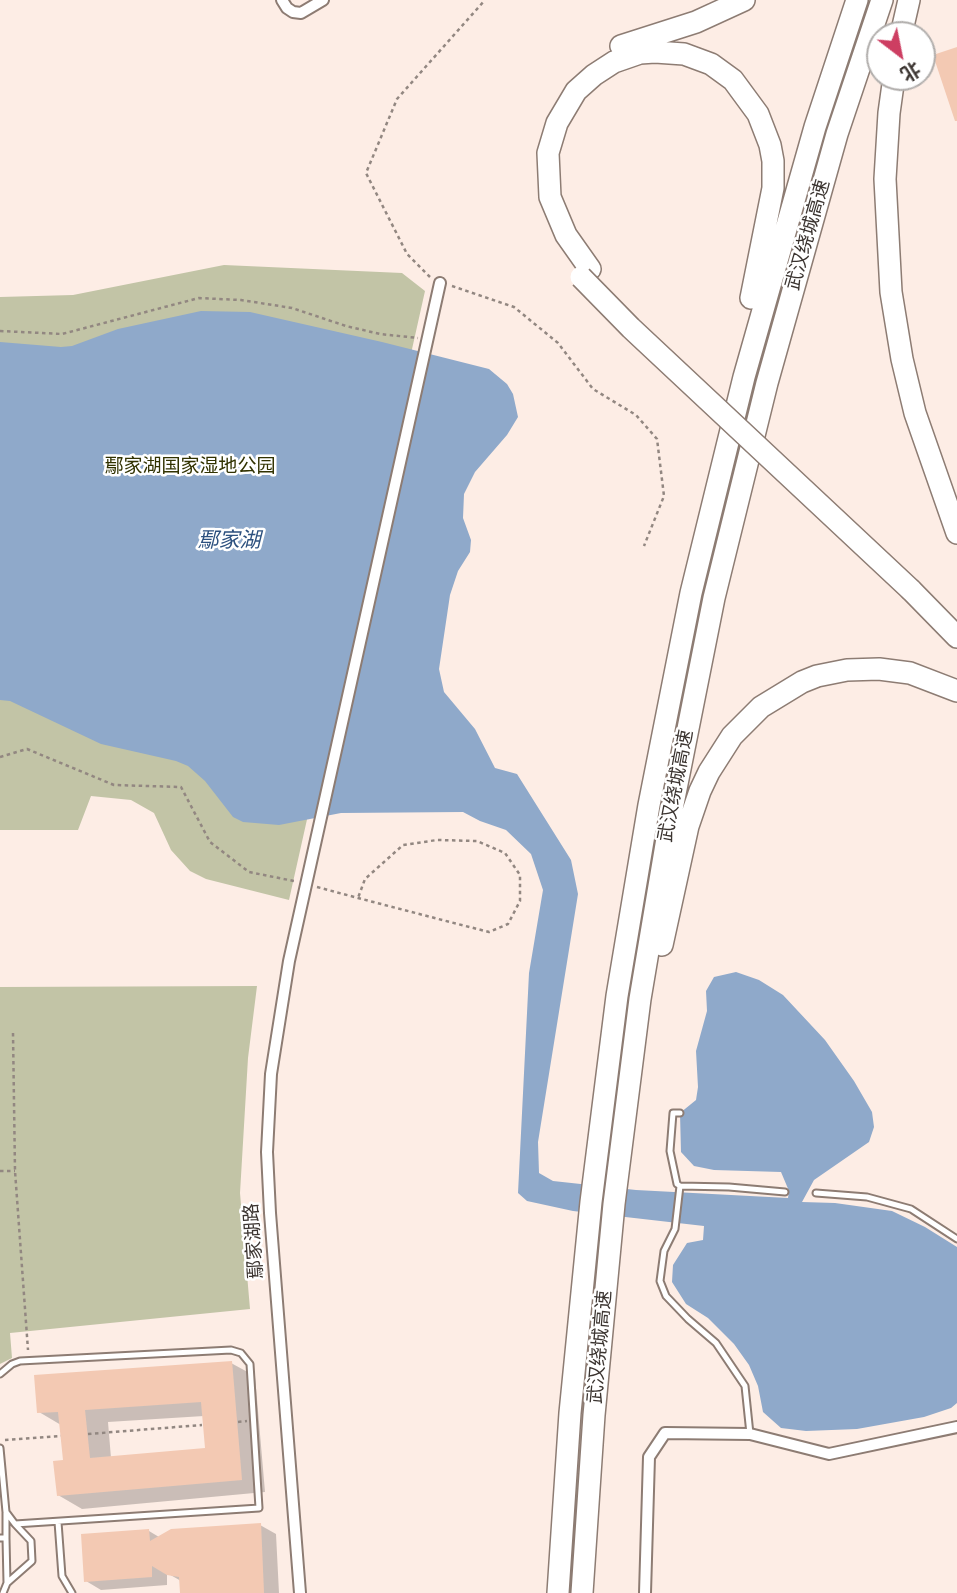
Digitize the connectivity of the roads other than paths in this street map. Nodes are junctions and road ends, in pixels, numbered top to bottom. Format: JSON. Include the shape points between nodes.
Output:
{"nodes":[{"id":1,"x":282,"y":0,"type":"edge"},
{"id":2,"x":323,"y":0,"type":"edge"},
{"id":3,"x":744,"y":0,"type":"edge"},
{"id":4,"x":858,"y":0,"type":"edge"},
{"id":5,"x":882,"y":0,"type":"edge"},
{"id":6,"x":909,"y":0,"type":"edge"},
{"id":7,"x":904,"y":21,"type":"edge"},
{"id":8,"x":892,"y":91,"type":"edge"},
{"id":9,"x":585,"y":273,"type":"junction"},
{"id":10,"x":440,"y":283,"type":"road end"},
{"id":11,"x":957,"y":533,"type":"edge"},
{"id":12,"x":916,"y":585,"type":"junction"},
{"id":13,"x":687,"y":615,"type":"junction"},
{"id":14,"x":957,"y":620,"type":"edge"},
{"id":15,"x":957,"y":637,"type":"edge"},
{"id":16,"x":957,"y":691,"type":"edge"},
{"id":17,"x":680,"y":1113,"type":"dead end"},
{"id":18,"x":619,"y":1164,"type":"junction"},
{"id":19,"x":680,"y":1186,"type":"junction"},
{"id":20,"x":785,"y":1192,"type":"dead end"},
{"id":21,"x":816,"y":1193,"type":"dead end"},
{"id":22,"x":957,"y":1239,"type":"edge"},
{"id":23,"x":0,"y":1374,"type":"edge"},
{"id":24,"x":957,"y":1427,"type":"edge"},
{"id":25,"x":750,"y":1434,"type":"junction"},
{"id":26,"x":0,"y":1448,"type":"edge"},
{"id":27,"x":6,"y":1513,"type":"junction"},
{"id":28,"x":58,"y":1522,"type":"junction"},
{"id":29,"x":15,"y":1524,"type":"junction"},
{"id":30,"x":3,"y":1538,"type":"edge"},
{"id":31,"x":7,"y":1583,"type":"junction"},
{"id":32,"x":4,"y":1593,"type":"edge"},
{"id":33,"x":72,"y":1593,"type":"edge"},
{"id":34,"x":300,"y":1593,"type":"edge"},
{"id":35,"x":558,"y":1593,"type":"edge"},
{"id":36,"x":582,"y":1593,"type":"edge"},
{"id":37,"x":645,"y":1593,"type":"edge"}],
"edges":[{"from":1,"to":2,"type":"street","via":[[287,8],[301,13]]},
{"from":3,"to":9,"type":"highway","via":[[696,22],[609,51],[576,74],[552,106],[537,152],[538,199],[555,241]]},
{"from":4,"to":13,"type":"highway","name":"武汉绕城高速","via":[[766,293]]},
{"from":5,"to":18,"type":"highway","name":"武汉绕城高速","via":[[789,300],[714,598],[657,890]]},
{"from":6,"to":7,"type":"highway"},
{"from":8,"to":11,"type":"highway","via":[[885,179],[891,292],[915,412]]},
{"from":9,"to":12,"type":"highway","bridge":true,"via":[[631,328]]},
{"from":9,"to":13,"type":"highway","via":[[553,210],[548,183],[548,153],[568,101],[604,68],[640,53],[684,54],[723,71],[751,102],[765,129],[773,161],[773,188],[756,282],[713,452]]},
{"from":10,"to":34,"type":"street","name":"鄢家湖路","via":[[289,961],[271,1074],[267,1152],[273,1267]]},
{"from":12,"to":14,"type":"highway"},
{"from":12,"to":15,"type":"highway"},
{"from":13,"to":35,"type":"highway","name":"武汉绕城高速","via":[[639,859],[604,1091],[579,1312]]},
{"from":16,"to":18,"type":"highway","via":[[894,671],[832,672],[781,693],[732,736],[709,772],[688,827]]},
{"from":17,"to":19,"type":"lane","via":[[673,1113],[670,1151]]},
{"from":18,"to":36,"type":"highway","name":"武汉绕城高速"},
{"from":19,"to":20,"type":"lane"},
{"from":19,"to":25,"type":"lane","via":[[675,1229],[664,1251],[660,1281],[666,1296],[716,1343],[745,1386]]},
{"from":21,"to":22,"type":"lane","via":[[867,1197],[911,1209]]},
{"from":23,"to":28,"type":"lane","via":[[12,1364],[29,1361],[231,1350],[247,1357],[250,1364],[259,1508]]},
{"from":24,"to":25,"type":"street","via":[[829,1454]]},
{"from":25,"to":37,"type":"street","via":[[666,1433],[649,1457]]},
{"from":26,"to":27,"type":"lane"},
{"from":27,"to":29,"type":"lane"},
{"from":27,"to":30,"type":"lane"},
{"from":28,"to":29,"type":"lane"},
{"from":28,"to":33,"type":"lane","via":[[62,1576]]},
{"from":29,"to":31,"type":"lane","via":[[31,1541],[32,1561]]},
{"from":30,"to":31,"type":"lane"},
{"from":31,"to":32,"type":"lane"}]}
